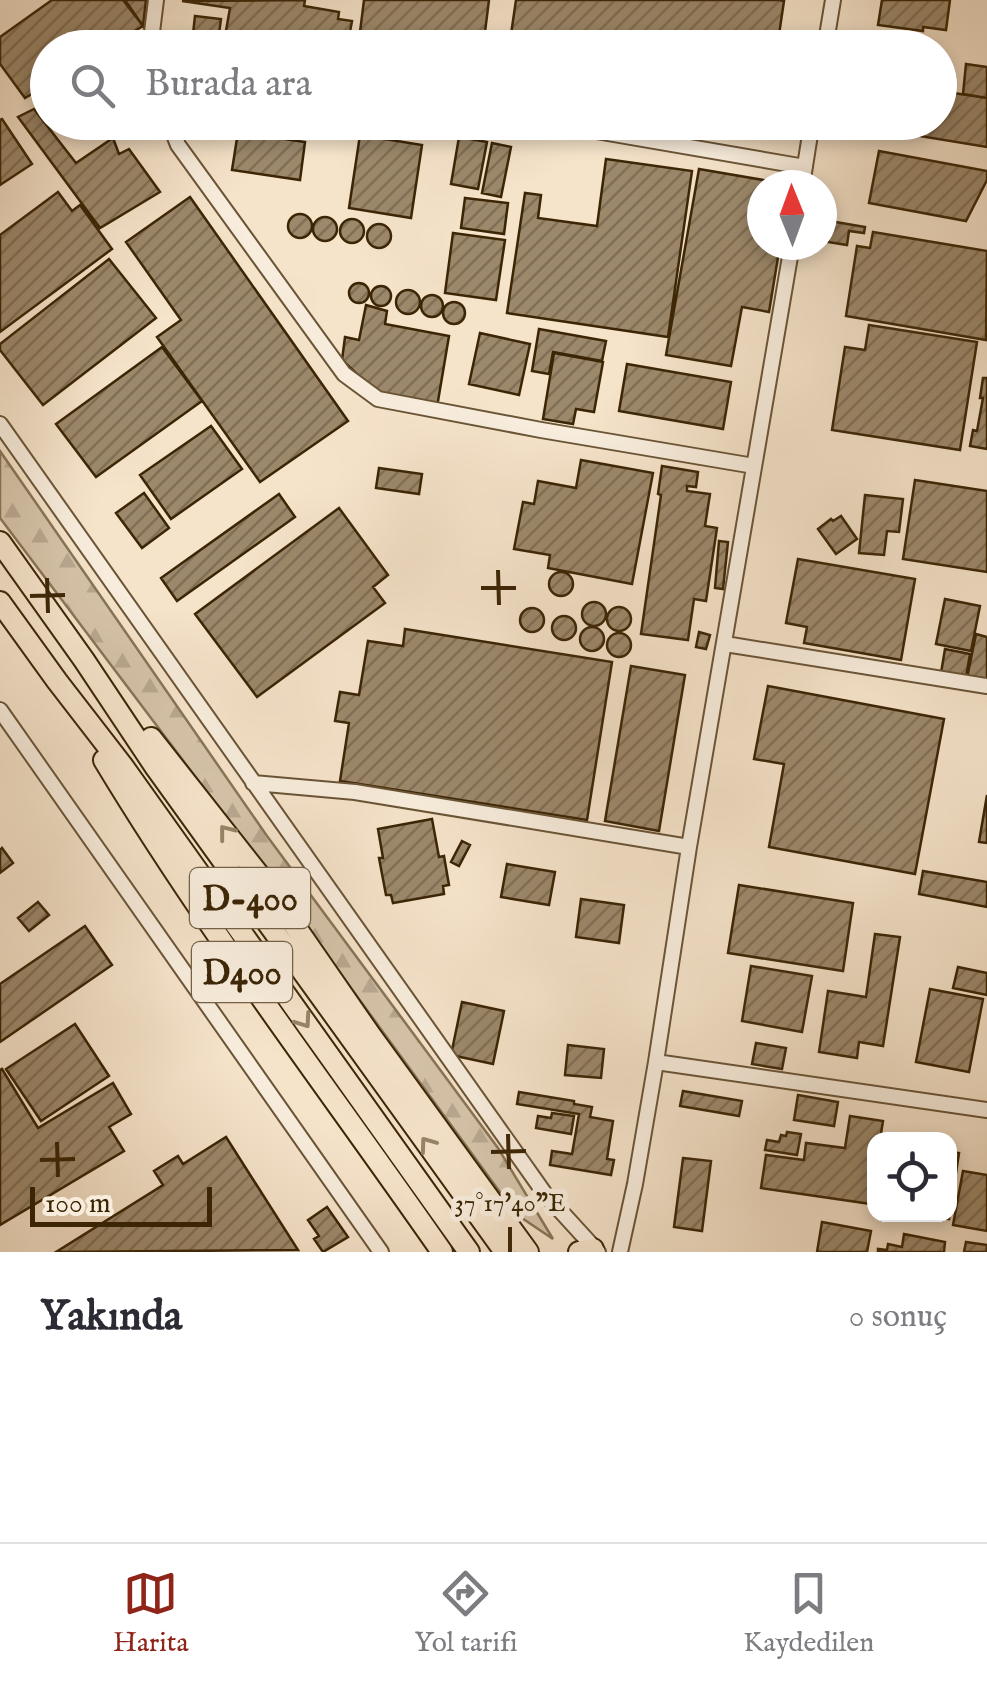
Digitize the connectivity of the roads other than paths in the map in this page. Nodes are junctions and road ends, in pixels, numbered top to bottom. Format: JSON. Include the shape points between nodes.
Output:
{"nodes":[{"id":1,"x":156,"y":0,"type":"edge"},
{"id":2,"x":832,"y":0,"type":"edge"},
{"id":3,"x":152,"y":30,"type":"edge"},
{"id":4,"x":828,"y":30,"type":"edge"},
{"id":5,"x":176,"y":140,"type":"edge"},
{"id":6,"x":648,"y":140,"type":"edge"},
{"id":7,"x":809,"y":140,"type":"edge"},
{"id":8,"x":805,"y":167,"type":"junction"},
{"id":9,"x":804,"y":170,"type":"edge"},
{"id":10,"x":789,"y":260,"type":"edge"},
{"id":11,"x":0,"y":424,"type":"edge"},
{"id":12,"x":754,"y":466,"type":"junction"},
{"id":13,"x":0,"y":542,"type":"edge"},
{"id":14,"x":0,"y":602,"type":"edge"},
{"id":15,"x":725,"y":644,"type":"junction"},
{"id":16,"x":57,"y":682,"type":"junction"},
{"id":17,"x":987,"y":686,"type":"edge"},
{"id":18,"x":0,"y":710,"type":"edge"},
{"id":19,"x":253,"y":783,"type":"junction"},
{"id":20,"x":689,"y":847,"type":"junction"},
{"id":21,"x":656,"y":1062,"type":"junction"},
{"id":22,"x":987,"y":1110,"type":"edge"},
{"id":23,"x":519,"y":1250,"type":"edge"},
{"id":24,"x":590,"y":1251,"type":"edge"},
{"id":25,"x":381,"y":1252,"type":"edge"},
{"id":26,"x":442,"y":1252,"type":"edge"},
{"id":27,"x":468,"y":1252,"type":"edge"},
{"id":28,"x":546,"y":1252,"type":"edge"},
{"id":29,"x":620,"y":1252,"type":"edge"}],
"edges":[{"from":1,"to":3,"type":"street"},
{"from":2,"to":4,"type":"street"},
{"from":5,"to":12,"type":"street","via":[[344,374],[378,399]]},
{"from":6,"to":8,"type":"street"},
{"from":7,"to":8,"type":"street"},
{"from":8,"to":9,"type":"street"},
{"from":10,"to":12,"type":"street"},
{"from":11,"to":19,"type":"street"},
{"from":12,"to":15,"type":"street"},
{"from":23,"to":13,"type":"highway","number":"D-400","one_way":true,"via":[[156,768]]},
{"from":14,"to":16,"type":"highway","number":"D-400"},
{"from":15,"to":17,"type":"street"},
{"from":15,"to":20,"type":"street"},
{"from":16,"to":26,"type":"highway","number":"D400","via":[[172,869]]},
{"from":16,"to":27,"type":"highway","number":"D-400","one_way":true},
{"from":18,"to":25,"type":"street"},
{"from":19,"to":20,"type":"street","via":[[355,792]]},
{"from":19,"to":24,"type":"street"},
{"from":20,"to":21,"type":"street"},
{"from":21,"to":22,"type":"street"},
{"from":21,"to":29,"type":"street"},
{"from":23,"to":28,"type":"highway"}]}
